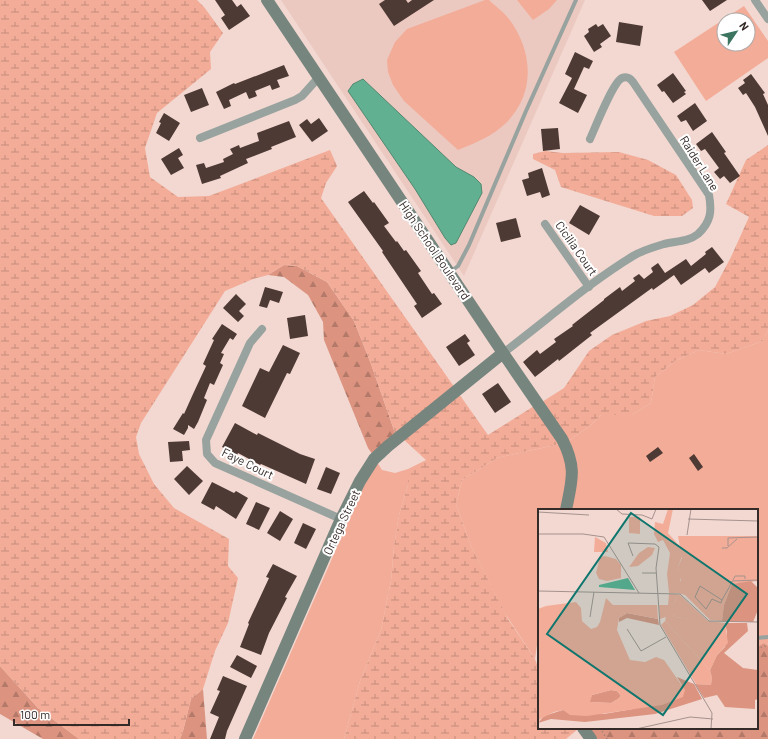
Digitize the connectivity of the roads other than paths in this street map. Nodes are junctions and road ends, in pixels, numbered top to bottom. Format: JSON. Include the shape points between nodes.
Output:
{"nodes":[{"id":1,"x":267,"y":0,"type":"edge"},
{"id":2,"x":576,"y":0,"type":"edge"},
{"id":3,"x":755,"y":0,"type":"edge"},
{"id":4,"x":768,"y":19,"type":"edge"},
{"id":5,"x":319,"y":77,"type":"junction"},
{"id":6,"x":200,"y":138,"type":"dead end"},
{"id":7,"x":590,"y":139,"type":"dead end"},
{"id":8,"x":545,"y":224,"type":"dead end"},
{"id":9,"x":449,"y":272,"type":"junction"},
{"id":10,"x":589,"y":287,"type":"junction"},
{"id":11,"x":262,"y":329,"type":"dead end"},
{"id":12,"x":503,"y":353,"type":"junction"},
{"id":13,"x":566,"y":509,"type":"edge"},
{"id":14,"x":341,"y":519,"type":"junction"},
{"id":15,"x":768,"y":637,"type":"edge"},
{"id":16,"x":758,"y":638,"type":"edge"},
{"id":17,"x":584,"y":729,"type":"edge"},
{"id":18,"x":245,"y":739,"type":"edge"},
{"id":19,"x":590,"y":739,"type":"edge"}],
"edges":[{"from":1,"to":5,"type":"street","name":"High School Boulevard"},
{"from":2,"to":9,"type":"lane","via":[[469,245],[458,266]]},
{"from":3,"to":4,"type":"street"},
{"from":5,"to":6,"type":"street","via":[[295,100]]},
{"from":5,"to":9,"type":"street","name":"High School Boulevard"},
{"from":7,"to":10,"type":"street","name":"Raider Lane","via":[[614,86],[621,78],[629,78],[709,195],[711,211],[704,228],[694,237],[635,255]]},
{"from":8,"to":10,"type":"street","name":"Cicilia Court"},
{"from":9,"to":12,"type":"street","name":"High School Boulevard"},
{"from":10,"to":12,"type":"street","name":"Raider Lane"},
{"from":11,"to":14,"type":"street","name":"Faye Court","via":[[250,343],[206,440],[207,454],[216,463]]},
{"from":12,"to":13,"type":"street","name":"High School Boulevard","via":[[568,451],[572,463],[572,476]]},
{"from":12,"to":14,"type":"street","name":"Ortega Street","via":[[374,459]]},
{"from":14,"to":18,"type":"street","name":"Ortega Street"},
{"from":15,"to":16,"type":"lane"},
{"from":17,"to":19,"type":"street"}]}
